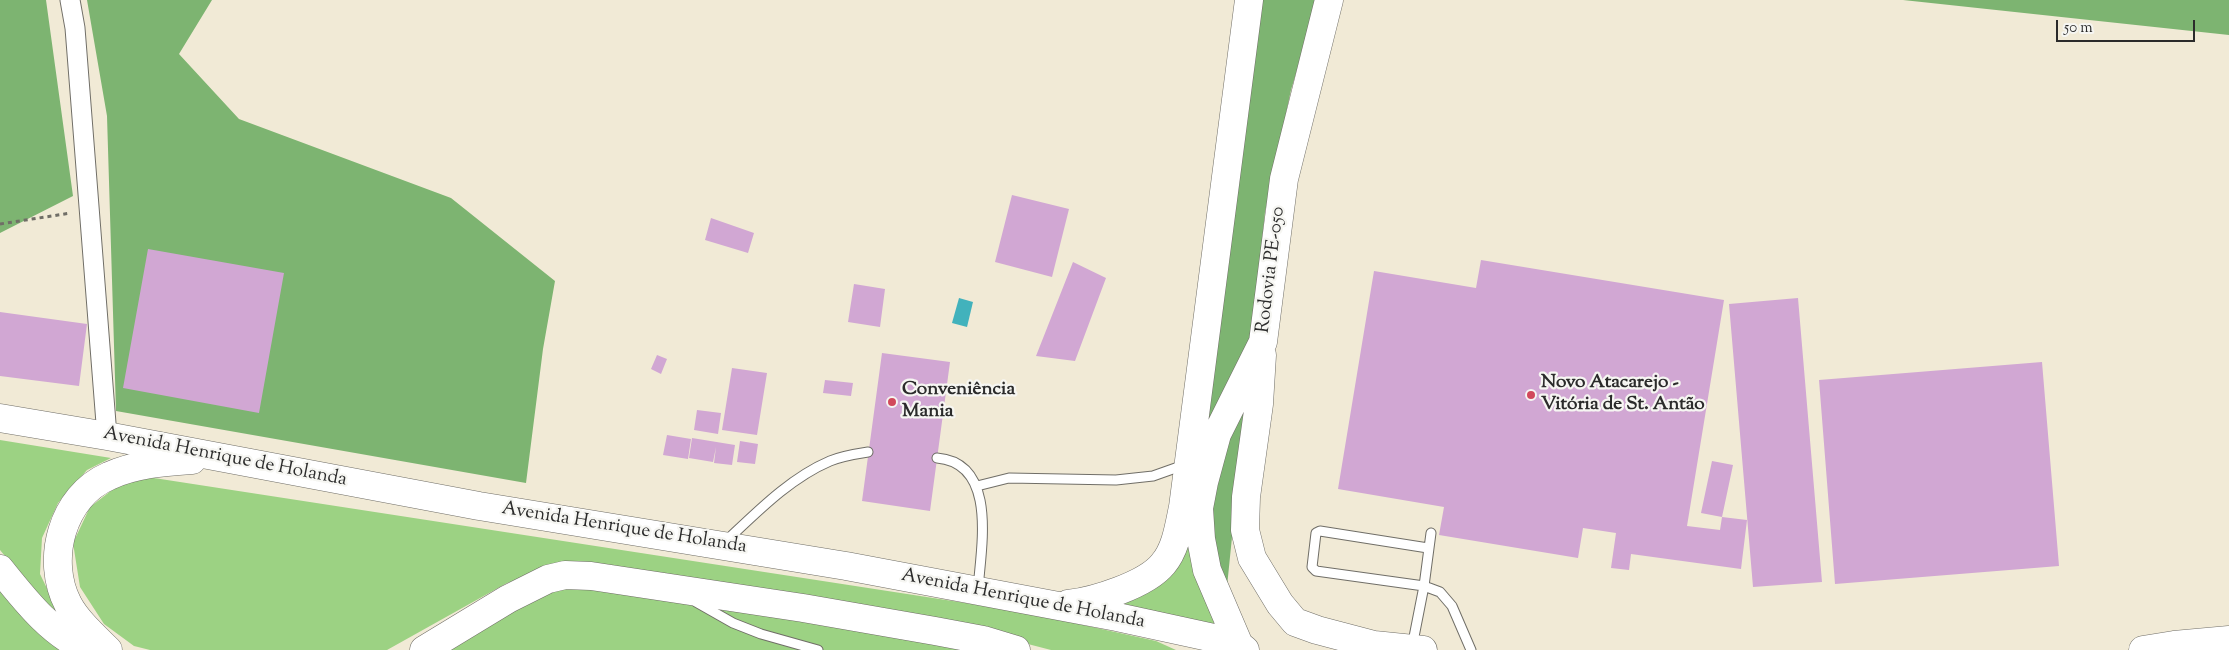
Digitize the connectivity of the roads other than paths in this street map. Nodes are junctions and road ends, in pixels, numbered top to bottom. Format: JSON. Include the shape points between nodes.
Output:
{"nodes":[{"id":1,"x":70,"y":0,"type":"edge"},
{"id":2,"x":1249,"y":0,"type":"edge"},
{"id":3,"x":1329,"y":0,"type":"edge"},
{"id":4,"x":1263,"y":342,"type":"junction"},
{"id":5,"x":0,"y":418,"type":"edge"},
{"id":6,"x":107,"y":436,"type":"junction"},
{"id":7,"x":868,"y":452,"type":"dead end"},
{"id":8,"x":218,"y":457,"type":"junction"},
{"id":9,"x":937,"y":458,"type":"dead end"},
{"id":10,"x":1189,"y":463,"type":"junction"},
{"id":11,"x":977,"y":486,"type":"junction"},
{"id":12,"x":1431,"y":533,"type":"dead end"},
{"id":13,"x":721,"y":546,"type":"junction"},
{"id":14,"x":1428,"y":548,"type":"junction"},
{"id":15,"x":0,"y":568,"type":"edge"},
{"id":16,"x":1424,"y":586,"type":"junction"},
{"id":17,"x":677,"y":590,"type":"junction"},
{"id":18,"x":978,"y":591,"type":"junction"},
{"id":19,"x":1056,"y":606,"type":"junction"},
{"id":20,"x":2229,"y":640,"type":"edge"},
{"id":21,"x":1242,"y":647,"type":"edge"},
{"id":22,"x":1365,"y":647,"type":"edge"},
{"id":23,"x":2174,"y":647,"type":"edge"},
{"id":24,"x":1417,"y":649,"type":"edge"},
{"id":25,"x":88,"y":650,"type":"edge"},
{"id":26,"x":108,"y":650,"type":"edge"},
{"id":27,"x":424,"y":650,"type":"edge"},
{"id":28,"x":818,"y":650,"type":"edge"},
{"id":29,"x":1016,"y":650,"type":"edge"},
{"id":30,"x":1471,"y":650,"type":"edge"},
{"id":31,"x":2143,"y":650,"type":"edge"}],
"edges":[{"from":1,"to":6,"type":"street","via":[[75,28]]},
{"from":2,"to":10,"type":"main road"},
{"from":3,"to":4,"type":"main road","name":"Rodovia PE-050","via":[[1284,179]]},
{"from":4,"to":21,"type":"main road","name":"Rodovia PE-050","via":[[1218,434],[1199,508],[1207,570]]},
{"from":4,"to":22,"type":"main road","via":[[1259,404],[1246,497],[1246,530],[1252,558],[1295,622]]},
{"from":5,"to":6,"type":"main road","name":"Avenida Henrique de Holanda"},
{"from":6,"to":8,"type":"main road","name":"Avenida Henrique de Holanda"},
{"from":7,"to":13,"type":"lane","via":[[830,461],[802,477],[773,498]]},
{"from":8,"to":13,"type":"main road","name":"Avenida Henrique de Holanda","via":[[480,506]]},
{"from":8,"to":26,"type":"main road","via":[[164,462],[108,476],[88,491],[66,520],[58,543],[57,565],[64,592],[68,604]]},
{"from":9,"to":11,"type":"lane","via":[[958,465]]},
{"from":10,"to":11,"type":"lane","via":[[1153,476],[1085,481],[1009,478]]},
{"from":10,"to":19,"type":"main road","via":[[1176,539],[1162,565],[1113,592]]},
{"from":11,"to":18,"type":"lane","via":[[982,502]]},
{"from":12,"to":14,"type":"lane"},
{"from":13,"to":18,"type":"main road","name":"Avenida Henrique de Holanda"},
{"from":14,"to":16,"type":"lane"},
{"from":14,"to":16,"type":"lane","via":[[1320,531],[1316,533],[1312,567],[1316,571]]},
{"from":15,"to":25,"type":"main road","via":[[53,629]]},
{"from":16,"to":24,"type":"lane"},
{"from":16,"to":30,"type":"lane","via":[[1440,592],[1452,606]]},
{"from":17,"to":27,"type":"main road","via":[[591,576],[565,575],[548,579],[508,599]]},
{"from":17,"to":28,"type":"lane","via":[[734,623]]},
{"from":17,"to":29,"type":"main road","via":[[935,631]]},
{"from":18,"to":19,"type":"main road","name":"Avenida Henrique de Holanda"},
{"from":19,"to":21,"type":"main road","name":"Avenida Henrique de Holanda","via":[[1117,616]]},
{"from":20,"to":23,"type":"main road"},
{"from":22,"to":24,"type":"main road"},
{"from":23,"to":31,"type":"main road"}]}
